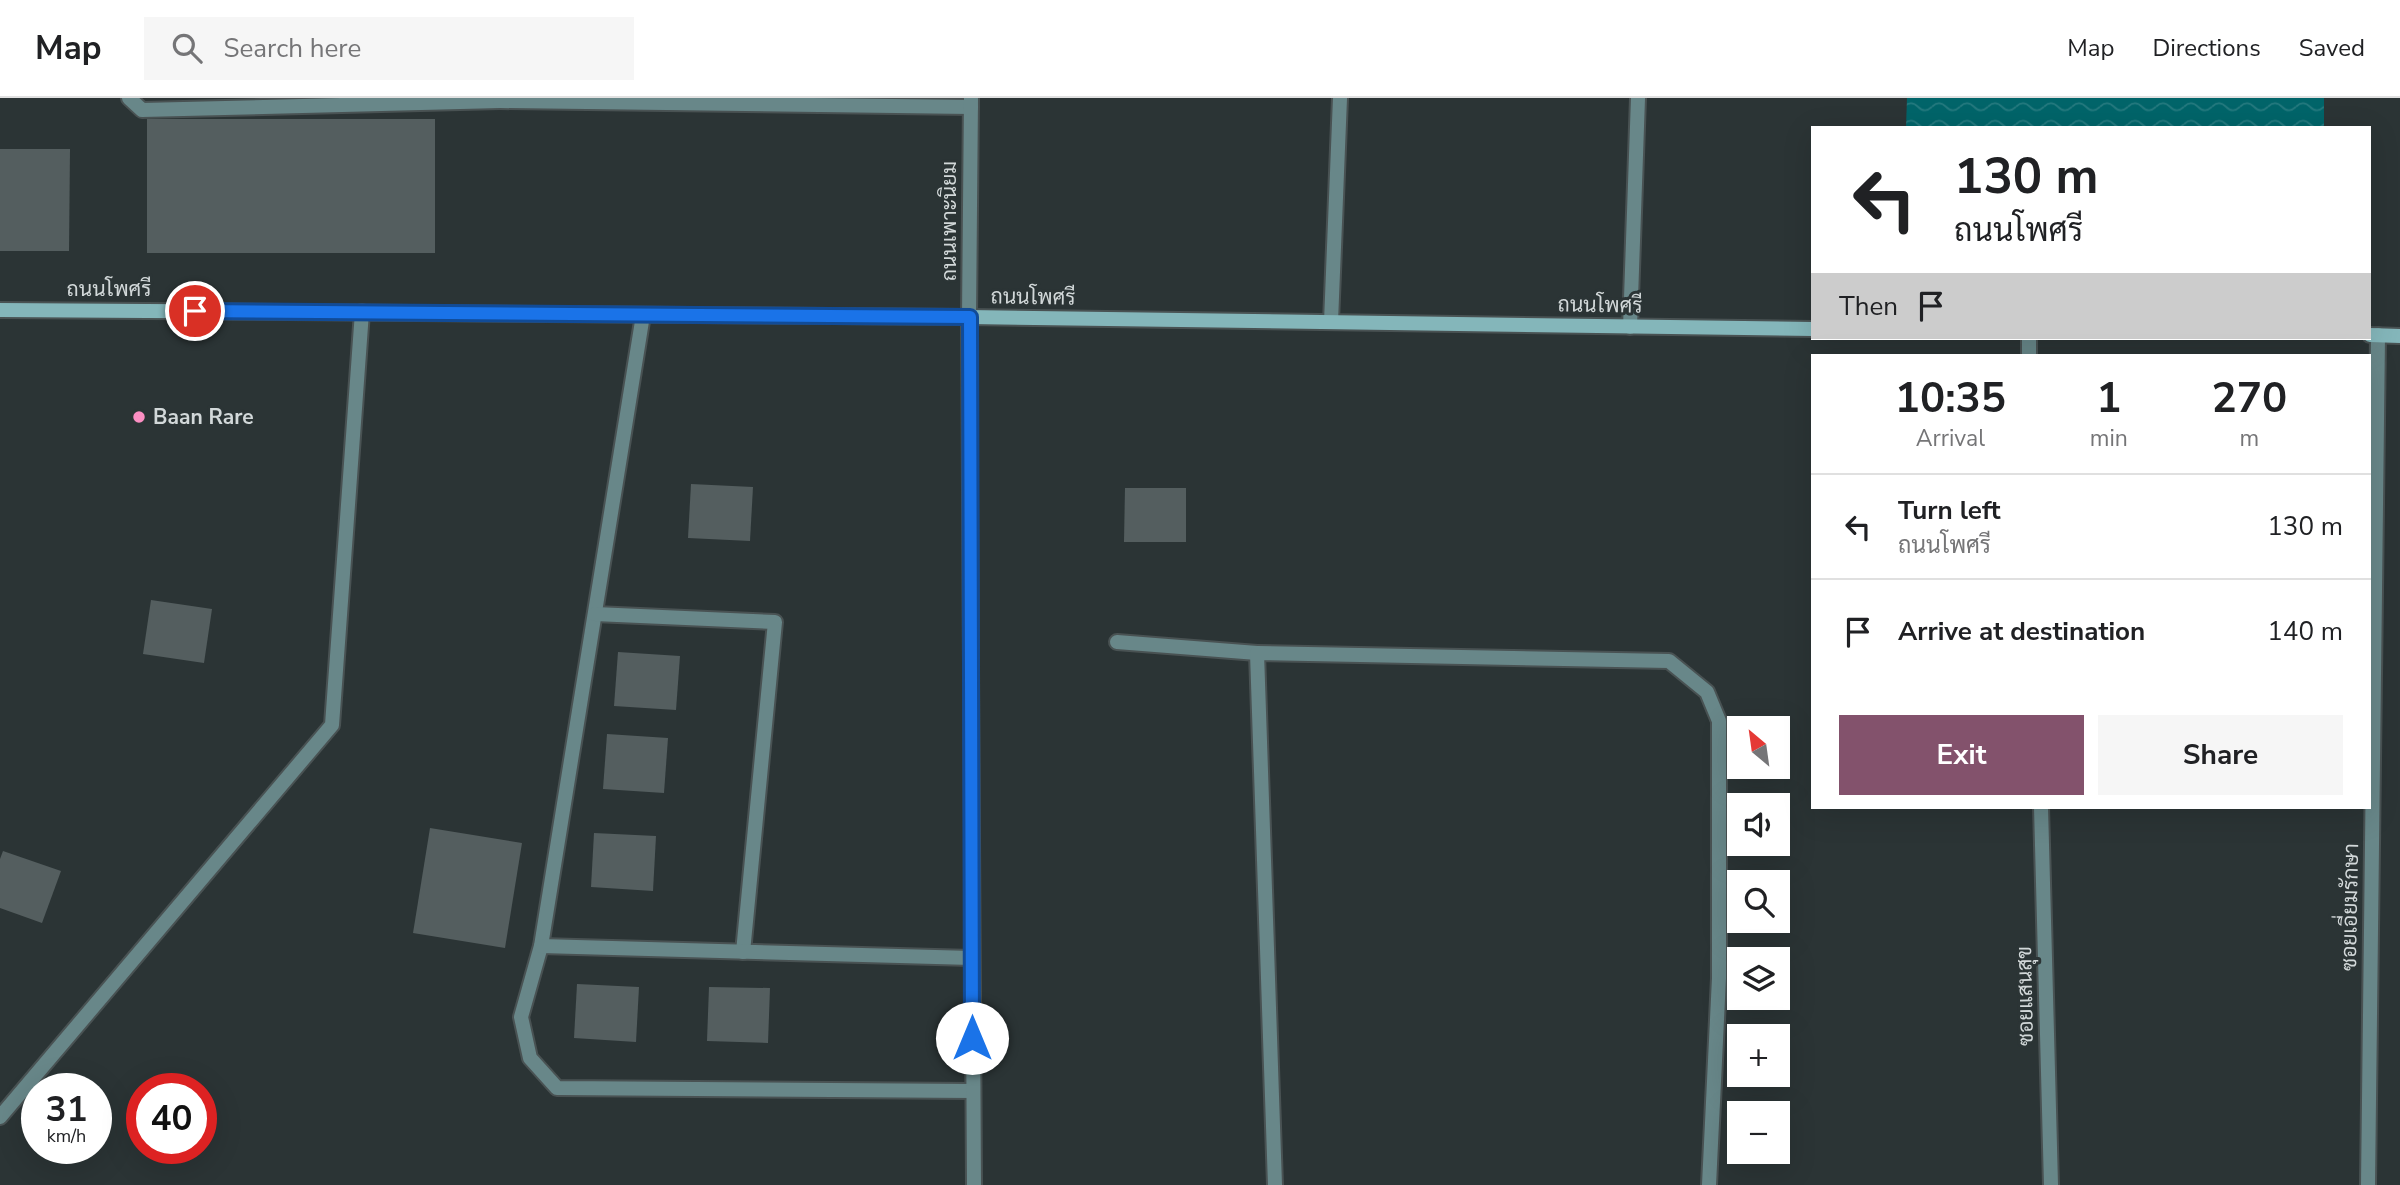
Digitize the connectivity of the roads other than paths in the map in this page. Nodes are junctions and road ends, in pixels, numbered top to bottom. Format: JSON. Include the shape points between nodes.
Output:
{"nodes":[{"id":1,"x":129,"y":98,"type":"edge"},
{"id":2,"x":1340,"y":98,"type":"edge"},
{"id":3,"x":1638,"y":98,"type":"edge"},
{"id":4,"x":501,"y":100,"type":"edge"},
{"id":5,"x":971,"y":102,"type":"edge"},
{"id":6,"x":0,"y":310,"type":"edge"},
{"id":7,"x":362,"y":312,"type":"junction"},
{"id":8,"x":643,"y":314,"type":"junction"},
{"id":9,"x":970,"y":317,"type":"junction"},
{"id":10,"x":1331,"y":322,"type":"junction"},
{"id":11,"x":1630,"y":327,"type":"junction"},
{"id":12,"x":1811,"y":329,"type":"edge"},
{"id":13,"x":2374,"y":335,"type":"edge"},
{"id":14,"x":2400,"y":336,"type":"edge"},
{"id":15,"x":595,"y":614,"type":"junction"},
{"id":16,"x":1117,"y":642,"type":"dead end"},
{"id":17,"x":1257,"y":653,"type":"junction"},
{"id":18,"x":2371,"y":760,"type":"edge"},
{"id":19,"x":2041,"y":809,"type":"edge"},
{"id":20,"x":2371,"y":809,"type":"edge"},
{"id":21,"x":541,"y":946,"type":"junction"},
{"id":22,"x":743,"y":952,"type":"junction"},
{"id":23,"x":971,"y":958,"type":"junction"},
{"id":24,"x":973,"y":1091,"type":"junction"},
{"id":25,"x":0,"y":1117,"type":"edge"},
{"id":26,"x":974,"y":1185,"type":"edge"},
{"id":27,"x":1275,"y":1185,"type":"edge"},
{"id":28,"x":1709,"y":1185,"type":"edge"},
{"id":29,"x":2051,"y":1185,"type":"edge"},
{"id":30,"x":2368,"y":1185,"type":"edge"}],
"edges":[{"from":1,"to":4,"type":"street","via":[[142,110]]},
{"from":2,"to":10,"type":"street"},
{"from":3,"to":11,"type":"street"},
{"from":4,"to":5,"type":"street"},
{"from":5,"to":9,"type":"street","name":"ถนนเพาะนิยม"},
{"from":6,"to":7,"type":"main road","name":"ถนนโพศรี"},
{"from":7,"to":8,"type":"main road","name":"ถนนโพศรี"},
{"from":7,"to":25,"type":"street","via":[[332,725]]},
{"from":8,"to":9,"type":"main road","name":"ถนนโพศรี"},
{"from":8,"to":15,"type":"street"},
{"from":9,"to":10,"type":"main road","name":"ถนนโพศรี"},
{"from":9,"to":23,"type":"street","name":"ถนนเพาะนิยม"},
{"from":10,"to":11,"type":"main road","name":"ถนนโพศรี"},
{"from":11,"to":12,"type":"main road","name":"ถนนโพศรี"},
{"from":13,"to":14,"type":"main road"},
{"from":13,"to":18,"type":"street","name":"ซอยเอี่ยมรักษา"},
{"from":15,"to":21,"type":"street"},
{"from":15,"to":22,"type":"street","via":[[775,622]]},
{"from":16,"to":17,"type":"street"},
{"from":17,"to":27,"type":"street"},
{"from":17,"to":28,"type":"street","via":[[1669,661],[1707,692],[1719,721],[1719,978]]},
{"from":19,"to":29,"type":"street","name":"ซอยแสนสุข"},
{"from":20,"to":30,"type":"street","name":"ซอยเอี่ยมรักษา"},
{"from":21,"to":22,"type":"street"},
{"from":21,"to":24,"type":"street","via":[[521,1017],[530,1058],[557,1088]]},
{"from":22,"to":23,"type":"street"},
{"from":23,"to":24,"type":"street","name":"ถนนเพาะนิยม"},
{"from":24,"to":26,"type":"street","name":"ถนนเพาะนิยม"}]}
